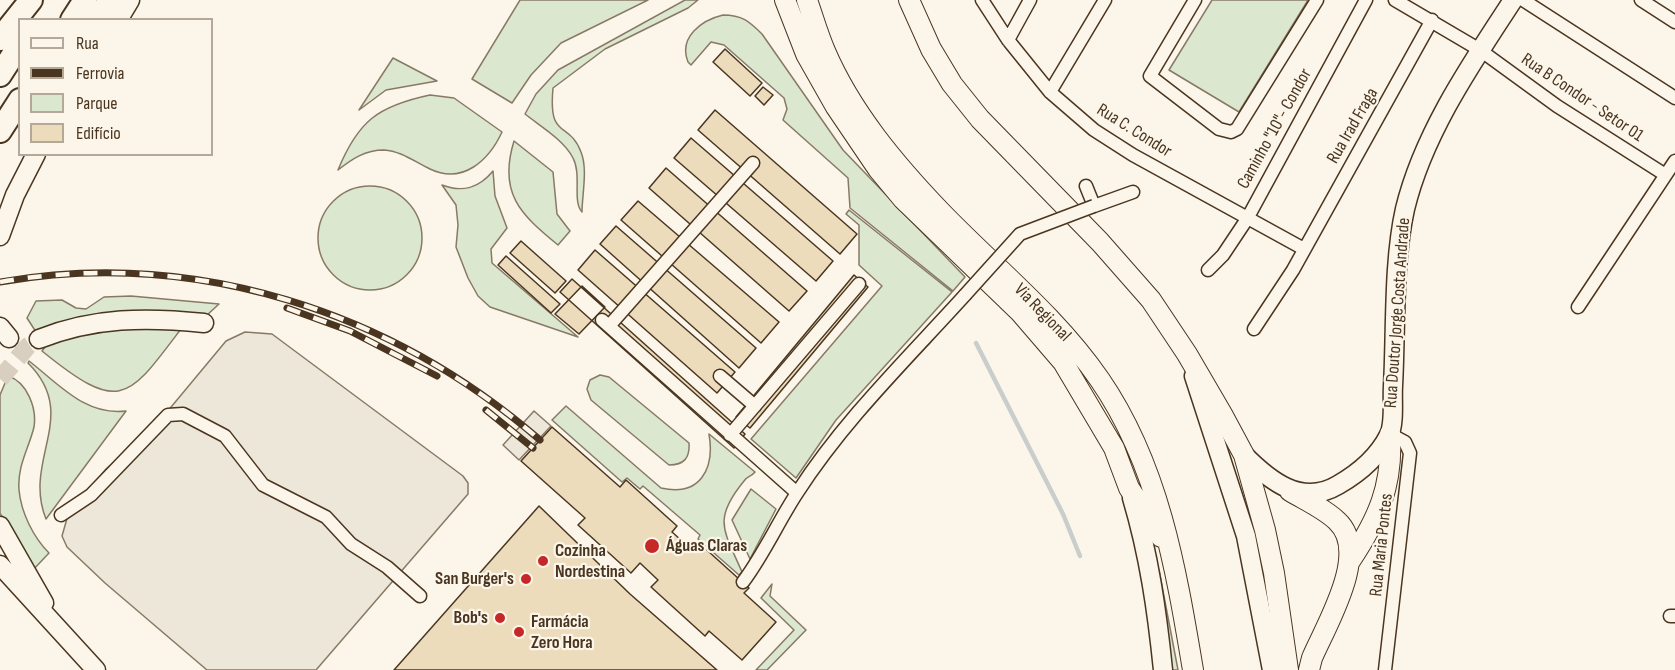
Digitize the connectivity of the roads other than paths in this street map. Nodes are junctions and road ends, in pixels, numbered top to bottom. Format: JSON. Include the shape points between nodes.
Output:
{"nodes":[{"id":1,"x":32,"y":0,"type":"edge"},
{"id":2,"x":46,"y":0,"type":"edge"},
{"id":3,"x":85,"y":0,"type":"edge"},
{"id":4,"x":111,"y":0,"type":"edge"},
{"id":5,"x":130,"y":0,"type":"edge"},
{"id":6,"x":785,"y":0,"type":"edge"},
{"id":7,"x":807,"y":0,"type":"edge"},
{"id":8,"x":909,"y":0,"type":"edge"},
{"id":9,"x":982,"y":0,"type":"edge"},
{"id":10,"x":1030,"y":0,"type":"edge"},
{"id":11,"x":1104,"y":0,"type":"edge"},
{"id":12,"x":1195,"y":0,"type":"edge"},
{"id":13,"x":1317,"y":0,"type":"edge"},
{"id":14,"x":1366,"y":0,"type":"edge"},
{"id":15,"x":1395,"y":0,"type":"edge"},
{"id":16,"x":1513,"y":0,"type":"edge"},
{"id":17,"x":1523,"y":0,"type":"edge"},
{"id":18,"x":1641,"y":0,"type":"edge"},
{"id":19,"x":35,"y":18,"type":"edge"},
{"id":20,"x":73,"y":18,"type":"edge"},
{"id":21,"x":96,"y":18,"type":"edge"},
{"id":22,"x":119,"y":18,"type":"edge"},
{"id":23,"x":1432,"y":20,"type":"junction"},
{"id":24,"x":1675,"y":22,"type":"edge"},
{"id":25,"x":0,"y":39,"type":"edge"},
{"id":26,"x":1008,"y":40,"type":"junction"},
{"id":27,"x":18,"y":47,"type":"edge"},
{"id":28,"x":1480,"y":50,"type":"junction"},
{"id":29,"x":0,"y":75,"type":"edge"},
{"id":30,"x":1050,"y":92,"type":"junction"},
{"id":31,"x":1675,"y":98,"type":"edge"},
{"id":32,"x":17,"y":105,"type":"edge"},
{"id":33,"x":0,"y":131,"type":"edge"},
{"id":34,"x":35,"y":156,"type":"edge"},
{"id":35,"x":1675,"y":161,"type":"edge"},
{"id":36,"x":753,"y":163,"type":"dead end"},
{"id":37,"x":1665,"y":174,"type":"junction"},
{"id":38,"x":1086,"y":186,"type":"dead end"},
{"id":39,"x":1134,"y":192,"type":"dead end"},
{"id":40,"x":1094,"y":206,"type":"junction"},
{"id":41,"x":1247,"y":219,"type":"junction"},
{"id":42,"x":0,"y":236,"type":"edge"},
{"id":43,"x":1304,"y":249,"type":"junction"},
{"id":44,"x":1208,"y":270,"type":"dead end"},
{"id":45,"x":859,"y":284,"type":"dead end"},
{"id":46,"x":1578,"y":307,"type":"dead end"},
{"id":47,"x":204,"y":322,"type":"dead end"},
{"id":48,"x":1254,"y":329,"type":"dead end"},
{"id":49,"x":39,"y":339,"type":"tunnel mouth"},
{"id":50,"x":1187,"y":354,"type":"junction"},
{"id":51,"x":720,"y":376,"type":"dead end"},
{"id":52,"x":755,"y":406,"type":"junction"},
{"id":53,"x":1390,"y":434,"type":"junction"},
{"id":54,"x":730,"y":435,"type":"junction"},
{"id":55,"x":1244,"y":455,"type":"junction"},
{"id":56,"x":1129,"y":488,"type":"junction"},
{"id":57,"x":1290,"y":491,"type":"junction"},
{"id":58,"x":797,"y":493,"type":"junction"},
{"id":59,"x":61,"y":515,"type":"dead end"},
{"id":60,"x":0,"y":526,"type":"edge"},
{"id":61,"x":1170,"y":551,"type":"junction"},
{"id":62,"x":1350,"y":561,"type":"junction"},
{"id":63,"x":0,"y":565,"type":"edge"},
{"id":64,"x":743,"y":582,"type":"dead end"},
{"id":65,"x":420,"y":596,"type":"dead end"},
{"id":66,"x":62,"y":633,"type":"junction"},
{"id":67,"x":96,"y":670,"type":"edge"},
{"id":68,"x":1163,"y":670,"type":"edge"},
{"id":69,"x":1193,"y":670,"type":"edge"},
{"id":70,"x":1272,"y":670,"type":"edge"},
{"id":71,"x":1288,"y":670,"type":"edge"},
{"id":72,"x":1309,"y":670,"type":"edge"},
{"id":73,"x":1385,"y":670,"type":"edge"}],
"edges":[{"from":1,"to":25,"type":"highway"},
{"from":2,"to":19,"type":"highway"},
{"from":3,"to":20,"type":"highway"},
{"from":4,"to":21,"type":"highway"},
{"from":5,"to":22,"type":"main road"},
{"from":6,"to":56,"type":"main road","via":[[806,54],[878,169],[903,199],[1020,312],[1063,362],[1114,448]]},
{"from":7,"to":61,"type":"main road","name":"Via Regional","via":[[825,52],[874,135],[942,212],[1065,336],[1100,380],[1126,424],[1154,486]]},
{"from":8,"to":50,"type":"main road","via":[[952,84],[1129,273]]},
{"from":9,"to":26,"type":"street","name":"Rua C. Condor"},
{"from":10,"to":26,"type":"street"},
{"from":11,"to":30,"type":"street"},
{"from":12,"to":13,"type":"street","via":[[1150,76],[1219,129],[1231,132],[1238,129]]},
{"from":14,"to":41,"type":"street","name":"Caminho \"10\"- Condor"},
{"from":15,"to":23,"type":"street","name":"Rua B Condor - Setor 01"},
{"from":16,"to":28,"type":"main road","name":"Rua Doutor Jorge Costa Andrade"},
{"from":17,"to":31,"type":"street"},
{"from":18,"to":24,"type":"street"},
{"from":23,"to":28,"type":"street","name":"Rua B Condor - Setor 01"},
{"from":23,"to":43,"type":"street","name":"Rua Irad Fraga"},
{"from":26,"to":30,"type":"street","name":"Rua C. Condor"},
{"from":27,"to":29,"type":"highway"},
{"from":28,"to":37,"type":"street","name":"Rua B Condor - Setor 01","via":[[1557,106]]},
{"from":28,"to":53,"type":"main road","name":"Rua Doutor Jorge Costa Andrade","via":[[1432,136],[1405,210]]},
{"from":30,"to":41,"type":"street","name":"Rua C. Condor","via":[[1111,142]]},
{"from":32,"to":33,"type":"highway"},
{"from":34,"to":42,"type":"main road"},
{"from":35,"to":37,"type":"street"},
{"from":36,"to":54,"type":"street","via":[[606,323]]},
{"from":37,"to":46,"type":"street"},
{"from":38,"to":40,"type":"street"},
{"from":39,"to":40,"type":"street"},
{"from":40,"to":58,"type":"street","bridge":true,"via":[[1020,234],[851,419]]},
{"from":41,"to":43,"type":"street","name":"Rua C. Condor"},
{"from":41,"to":44,"type":"street","name":"Caminho \"10\"- Condor"},
{"from":43,"to":48,"type":"street","name":"Rua Irad Fraga"},
{"from":45,"to":52,"type":"street"},
{"from":47,"to":49,"type":"main road","via":[[143,318],[105,321]]},
{"from":50,"to":55,"type":"main road"},
{"from":50,"to":70,"type":"main road","via":[[1246,536]]},
{"from":51,"to":52,"type":"street"},
{"from":52,"to":54,"type":"street"},
{"from":53,"to":57,"type":"main road","name":"Rua Doutor Jorge Costa Andrade","via":[[1369,463],[1333,488],[1313,493]]},
{"from":53,"to":62,"type":"main road","via":[[1392,463],[1383,500],[1370,531]]},
{"from":53,"to":73,"type":"street","name":"Rua Maria Pontes","via":[[1405,442],[1410,453]]},
{"from":54,"to":58,"type":"street"},
{"from":55,"to":57,"type":"main road","via":[[1268,478]]},
{"from":55,"to":71,"type":"main road","via":[[1274,573]]},
{"from":56,"to":61,"type":"main road"},
{"from":56,"to":68,"type":"main road","via":[[1146,545]]},
{"from":57,"to":62,"type":"main road","via":[[1337,520],[1350,544]]},
{"from":58,"to":64,"type":"street","via":[[762,557]]},
{"from":59,"to":65,"type":"street","via":[[91,495],[168,415],[183,414],[225,436],[263,485],[326,517],[351,544],[387,567]]},
{"from":60,"to":66,"type":"main road"},
{"from":61,"to":69,"type":"main road","name":"Via Regional"},
{"from":62,"to":72,"type":"main road"},
{"from":63,"to":66,"type":"main road"},
{"from":66,"to":67,"type":"main road"}]}
